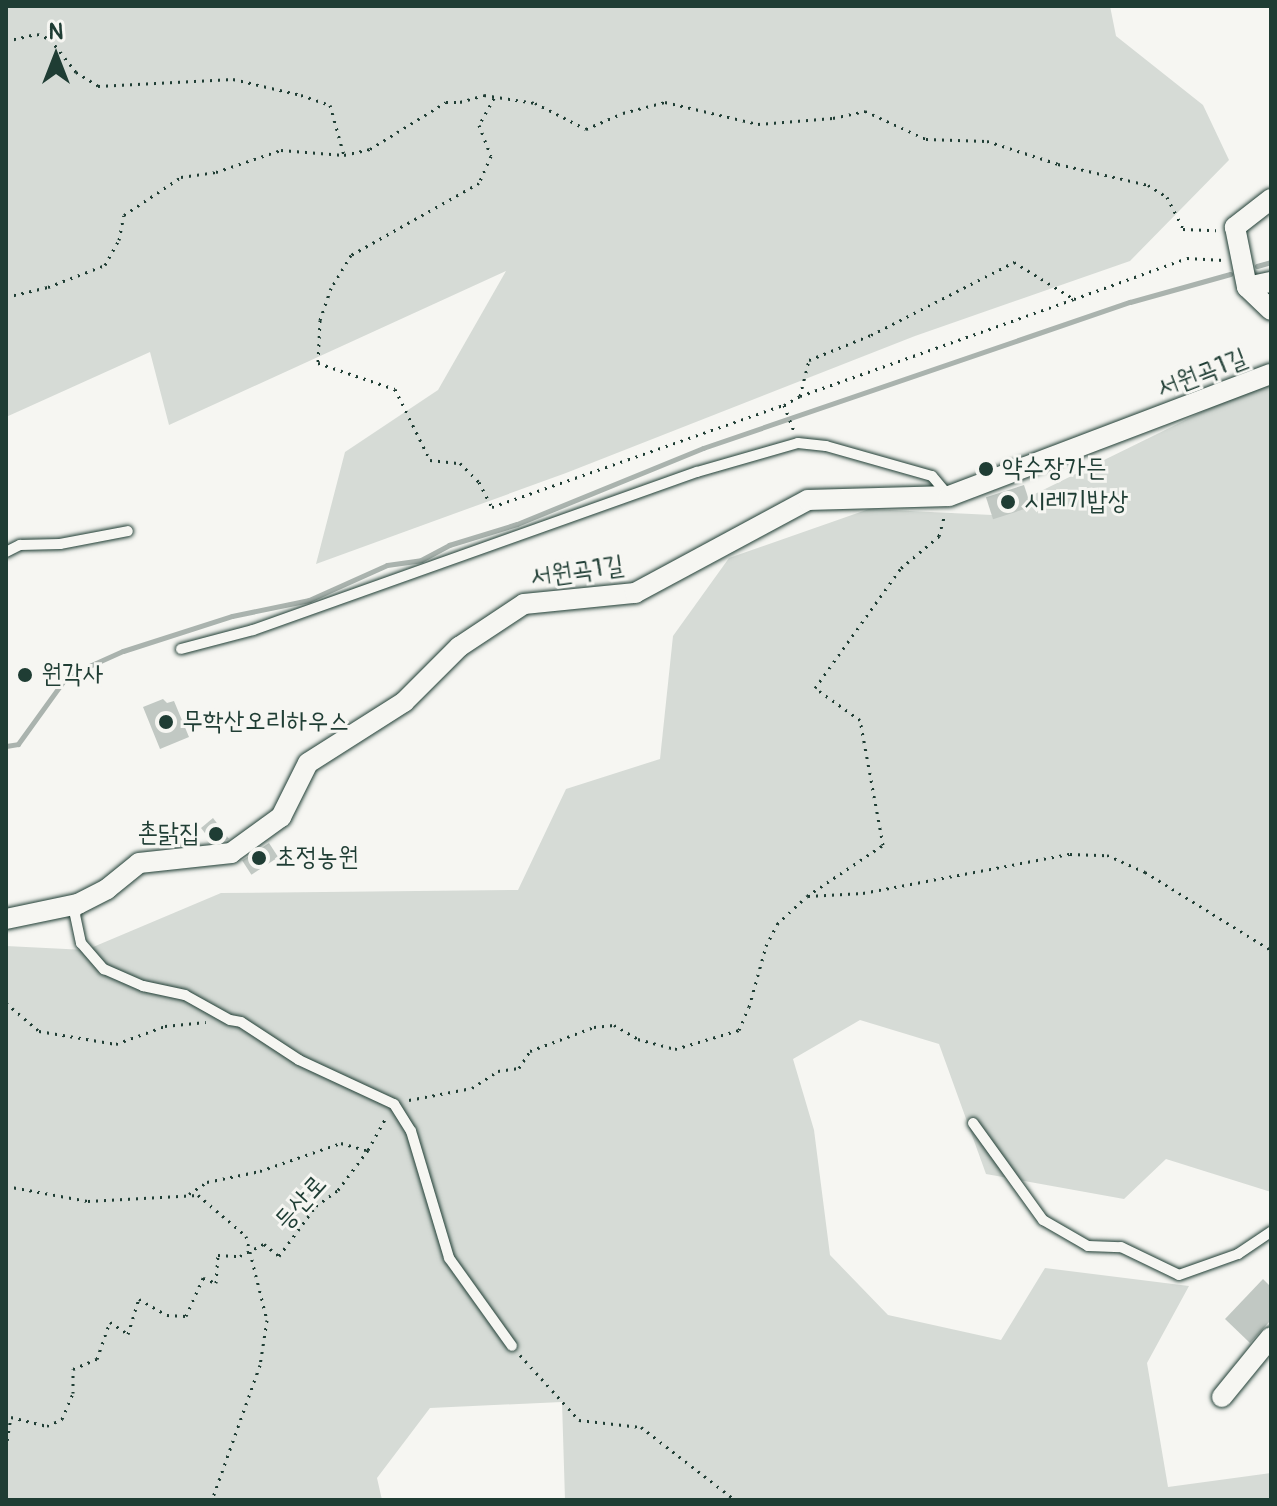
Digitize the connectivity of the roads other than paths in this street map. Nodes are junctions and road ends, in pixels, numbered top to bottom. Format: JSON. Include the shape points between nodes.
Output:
{"nodes":[{"id":1,"x":1271,"y":199,"type":"edge"},
{"id":2,"x":1271,"y":282,"type":"edge"},
{"id":3,"x":1247,"y":287,"type":"junction"},
{"id":4,"x":1271,"y":310,"type":"edge"},
{"id":5,"x":1271,"y":374,"type":"edge"},
{"id":6,"x":949,"y":496,"type":"junction"},
{"id":7,"x":128,"y":531,"type":"dead end"},
{"id":8,"x":6,"y":552,"type":"edge"},
{"id":9,"x":181,"y":649,"type":"dead end"},
{"id":10,"x":78,"y":904,"type":"junction"},
{"id":11,"x":6,"y":919,"type":"edge"},
{"id":12,"x":973,"y":1123,"type":"dead end"},
{"id":13,"x":1271,"y":1232,"type":"edge"},
{"id":14,"x":1271,"y":1337,"type":"edge"},
{"id":15,"x":512,"y":1346,"type":"road end"},
{"id":16,"x":1222,"y":1397,"type":"dead end"}],
"edges":[{"from":1,"to":3,"type":"street","via":[[1235,227]]},
{"from":2,"to":3,"type":"street"},
{"from":3,"to":4,"type":"street"},
{"from":5,"to":6,"type":"street","name":"서원곡1길"},
{"from":6,"to":9,"type":"lane","via":[[932,476],[798,443],[697,472],[253,630]]},
{"from":6,"to":10,"type":"street","name":"서원곡1길","via":[[808,500],[635,593],[524,604],[459,647],[404,702],[308,763],[281,817],[231,853],[139,863]]},
{"from":7,"to":8,"type":"lane","via":[[60,544],[20,545]]},
{"from":10,"to":11,"type":"street","name":"서원곡1길"},
{"from":10,"to":15,"type":"lane","via":[[81,943],[104,969],[143,986],[185,995],[241,1022],[299,1060],[394,1104],[411,1131],[449,1258]]},
{"from":12,"to":13,"type":"lane","via":[[1043,1220],[1088,1246],[1121,1247],[1179,1275],[1238,1254]]},
{"from":14,"to":16,"type":"street"}]}
